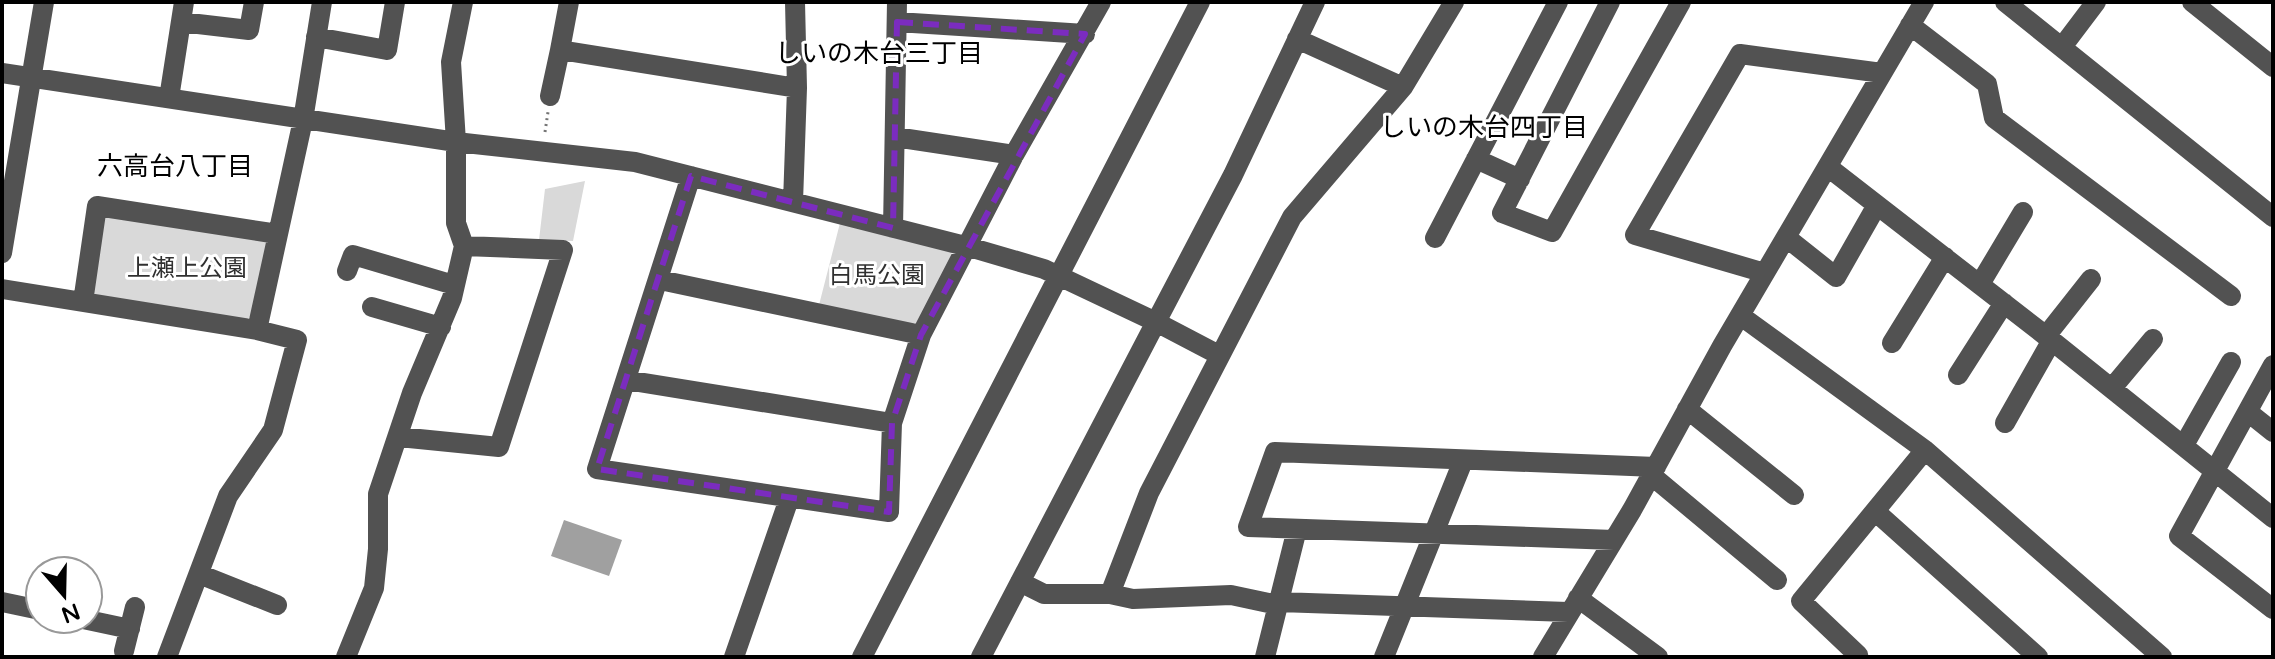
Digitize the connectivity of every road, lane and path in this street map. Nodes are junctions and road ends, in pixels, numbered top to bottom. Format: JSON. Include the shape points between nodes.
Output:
{"nodes":[{"id":1,"x":44,"y":2,"type":"edge"},
{"id":2,"x":254,"y":2,"type":"edge"},
{"id":3,"x":322,"y":2,"type":"edge"},
{"id":4,"x":395,"y":2,"type":"edge"},
{"id":5,"x":463,"y":2,"type":"edge"},
{"id":6,"x":569,"y":2,"type":"edge"},
{"id":7,"x":795,"y":2,"type":"edge"},
{"id":8,"x":1101,"y":2,"type":"edge"},
{"id":9,"x":1200,"y":2,"type":"edge"},
{"id":10,"x":1315,"y":2,"type":"edge"},
{"id":11,"x":1454,"y":2,"type":"edge"},
{"id":12,"x":1558,"y":2,"type":"edge"},
{"id":13,"x":1610,"y":2,"type":"edge"},
{"id":14,"x":1681,"y":2,"type":"edge"},
{"id":15,"x":1924,"y":2,"type":"edge"},
{"id":16,"x":2005,"y":2,"type":"edge"},
{"id":17,"x":2096,"y":2,"type":"edge"},
{"id":18,"x":2192,"y":2,"type":"edge"},
{"id":19,"x":183,"y":12,"type":"edge"},
{"id":20,"x":897,"y":12,"type":"edge"},
{"id":21,"x":1910,"y":25,"type":"junction"},
{"id":22,"x":1085,"y":34,"type":"junction"},
{"id":23,"x":316,"y":37,"type":"junction"},
{"id":24,"x":1297,"y":39,"type":"junction"},
{"id":25,"x":2062,"y":47,"type":"junction"},
{"id":26,"x":560,"y":50,"type":"junction"},
{"id":27,"x":2273,"y":67,"type":"edge"},
{"id":28,"x":2,"y":73,"type":"edge"},
{"id":29,"x":1882,"y":73,"type":"junction"},
{"id":30,"x":32,"y":78,"type":"junction"},
{"id":31,"x":1403,"y":87,"type":"junction"},
{"id":32,"x":797,"y":88,"type":"junction"},
{"id":33,"x":550,"y":96,"type":"joint"},
{"id":34,"x":169,"y":98,"type":"junction"},
{"id":35,"x":303,"y":120,"type":"junction"},
{"id":36,"x":895,"y":137,"type":"junction"},
{"id":37,"x":456,"y":142,"type":"junction"},
{"id":38,"x":541,"y":152,"type":"junction"},
{"id":39,"x":1014,"y":155,"type":"junction"},
{"id":40,"x":1476,"y":159,"type":"junction"},
{"id":41,"x":1828,"y":167,"type":"junction"},
{"id":42,"x":691,"y":176,"type":"junction"},
{"id":43,"x":1520,"y":179,"type":"junction"},
{"id":44,"x":793,"y":202,"type":"junction"},
{"id":45,"x":1877,"y":205,"type":"junction"},
{"id":46,"x":2023,"y":212,"type":"dead end"},
{"id":47,"x":2273,"y":217,"type":"edge"},
{"id":48,"x":893,"y":228,"type":"junction"},
{"id":49,"x":278,"y":234,"type":"junction"},
{"id":50,"x":1435,"y":238,"type":"dead end"},
{"id":51,"x":1787,"y":238,"type":"junction"},
{"id":52,"x":464,"y":246,"type":"junction"},
{"id":53,"x":969,"y":247,"type":"junction"},
{"id":54,"x":2,"y":253,"type":"edge"},
{"id":55,"x":1945,"y":257,"type":"junction"},
{"id":56,"x":347,"y":271,"type":"dead end"},
{"id":57,"x":1765,"y":273,"type":"junction"},
{"id":58,"x":1058,"y":274,"type":"junction"},
{"id":59,"x":2091,"y":279,"type":"dead end"},
{"id":60,"x":660,"y":280,"type":"junction"},
{"id":61,"x":1980,"y":284,"type":"junction"},
{"id":62,"x":454,"y":285,"type":"junction"},
{"id":63,"x":2,"y":289,"type":"edge"},
{"id":64,"x":2231,"y":296,"type":"dead end"},
{"id":65,"x":83,"y":302,"type":"junction"},
{"id":66,"x":2004,"y":303,"type":"junction"},
{"id":67,"x":372,"y":307,"type":"dead end"},
{"id":68,"x":1741,"y":316,"type":"junction"},
{"id":69,"x":1156,"y":322,"type":"junction"},
{"id":70,"x":441,"y":327,"type":"junction"},
{"id":71,"x":257,"y":330,"type":"junction"},
{"id":72,"x":921,"y":335,"type":"junction"},
{"id":73,"x":2049,"y":338,"type":"junction"},
{"id":74,"x":2153,"y":339,"type":"dead end"},
{"id":75,"x":1892,"y":343,"type":"dead end"},
{"id":76,"x":1219,"y":355,"type":"junction"},
{"id":77,"x":2231,"y":362,"type":"dead end"},
{"id":78,"x":2273,"y":365,"type":"edge"},
{"id":79,"x":1958,"y":375,"type":"dead end"},
{"id":80,"x":626,"y":380,"type":"junction"},
{"id":81,"x":2112,"y":388,"type":"junction"},
{"id":82,"x":1687,"y":409,"type":"junction"},
{"id":83,"x":2248,"y":412,"type":"junction"},
{"id":84,"x":892,"y":423,"type":"junction"},
{"id":85,"x":2005,"y":423,"type":"dead end"},
{"id":86,"x":2273,"y":432,"type":"edge"},
{"id":87,"x":399,"y":437,"type":"junction"},
{"id":88,"x":2184,"y":445,"type":"junction"},
{"id":89,"x":1925,"y":450,"type":"junction"},
{"id":90,"x":1463,"y":461,"type":"junction"},
{"id":91,"x":2215,"y":470,"type":"junction"},
{"id":92,"x":1653,"y":471,"type":"junction"},
{"id":93,"x":1794,"y":495,"type":"dead end"},
{"id":94,"x":789,"y":499,"type":"junction"},
{"id":95,"x":1876,"y":512,"type":"junction"},
{"id":96,"x":2273,"y":518,"type":"edge"},
{"id":97,"x":1297,"y":529,"type":"junction"},
{"id":98,"x":1434,"y":533,"type":"junction"},
{"id":99,"x":1614,"y":540,"type":"junction"},
{"id":100,"x":199,"y":574,"type":"junction"},
{"id":101,"x":1777,"y":580,"type":"dead end"},
{"id":102,"x":1020,"y":582,"type":"junction"},
{"id":103,"x":1110,"y":594,"type":"junction"},
{"id":104,"x":2,"y":602,"type":"edge"},
{"id":105,"x":1279,"y":604,"type":"junction"},
{"id":106,"x":277,"y":605,"type":"dead end"},
{"id":107,"x":1573,"y":605,"type":"junction"},
{"id":108,"x":24,"y":607,"type":"edge"},
{"id":109,"x":135,"y":607,"type":"dead end"},
{"id":110,"x":1404,"y":607,"type":"junction"},
{"id":111,"x":2273,"y":609,"type":"edge"},
{"id":112,"x":104,"y":623,"type":"edge"},
{"id":113,"x":130,"y":629,"type":"junction"},
{"id":114,"x":124,"y":651,"type":"dead end"},
{"id":115,"x":1547,"y":655,"type":"edge"},
{"id":116,"x":1859,"y":656,"type":"edge"},
{"id":117,"x":167,"y":657,"type":"edge"},
{"id":118,"x":346,"y":657,"type":"edge"},
{"id":119,"x":734,"y":657,"type":"edge"},
{"id":120,"x":862,"y":657,"type":"edge"},
{"id":121,"x":981,"y":657,"type":"edge"},
{"id":122,"x":1265,"y":657,"type":"edge"},
{"id":123,"x":1384,"y":657,"type":"edge"},
{"id":124,"x":1658,"y":657,"type":"edge"},
{"id":125,"x":2038,"y":657,"type":"edge"},
{"id":126,"x":2162,"y":657,"type":"edge"}],
"edges":[{"from":1,"to":30,"type":"street"},
{"from":2,"to":19,"type":"street","via":[[249,30]]},
{"from":3,"to":23,"type":"street"},
{"from":4,"to":23,"type":"street","via":[[387,50]]},
{"from":5,"to":37,"type":"street","via":[[451,62]]},
{"from":6,"to":26,"type":"street"},
{"from":7,"to":32,"type":"street"},
{"from":8,"to":22,"type":"street"},
{"from":9,"to":58,"type":"street"},
{"from":10,"to":24,"type":"street"},
{"from":11,"to":31,"type":"street"},
{"from":12,"to":40,"type":"street"},
{"from":13,"to":43,"type":"street"},
{"from":14,"to":43,"type":"street","via":[[1552,232],[1502,213]]},
{"from":15,"to":21,"type":"street"},
{"from":16,"to":25,"type":"street"},
{"from":17,"to":25,"type":"street"},
{"from":18,"to":27,"type":"street"},
{"from":19,"to":34,"type":"street"},
{"from":20,"to":22,"type":"street"},
{"from":20,"to":36,"type":"street"},
{"from":21,"to":29,"type":"street"},
{"from":21,"to":64,"type":"street","via":[[1987,84],[1994,118]]},
{"from":22,"to":39,"type":"street"},
{"from":23,"to":35,"type":"street"},
{"from":24,"to":31,"type":"street"},
{"from":24,"to":69,"type":"street"},
{"from":25,"to":47,"type":"street"},
{"from":26,"to":32,"type":"street"},
{"from":26,"to":33,"type":"street"},
{"from":28,"to":30,"type":"street"},
{"from":29,"to":41,"type":"street"},
{"from":29,"to":57,"type":"street","via":[[1740,54],[1635,235]]},
{"from":30,"to":34,"type":"street"},
{"from":30,"to":54,"type":"street"},
{"from":31,"to":76,"type":"street","via":[[1292,217]]},
{"from":32,"to":44,"type":"street"},
{"from":33,"to":38,"type":"path"},
{"from":34,"to":35,"type":"street"},
{"from":35,"to":37,"type":"street"},
{"from":35,"to":49,"type":"street"},
{"from":36,"to":39,"type":"street"},
{"from":36,"to":48,"type":"street"},
{"from":37,"to":38,"type":"street"},
{"from":37,"to":52,"type":"street","via":[[456,223]]},
{"from":38,"to":42,"type":"street","via":[[635,162]]},
{"from":39,"to":53,"type":"street"},
{"from":40,"to":43,"type":"street"},
{"from":40,"to":50,"type":"street"},
{"from":41,"to":45,"type":"street"},
{"from":41,"to":51,"type":"street"},
{"from":42,"to":44,"type":"street"},
{"from":42,"to":60,"type":"street"},
{"from":44,"to":48,"type":"street"},
{"from":45,"to":51,"type":"street","via":[[1836,277]]},
{"from":45,"to":55,"type":"street"},
{"from":46,"to":61,"type":"street"},
{"from":48,"to":53,"type":"street"},
{"from":49,"to":65,"type":"street","via":[[97,206]]},
{"from":49,"to":71,"type":"street"},
{"from":51,"to":57,"type":"street"},
{"from":52,"to":62,"type":"street"},
{"from":52,"to":87,"type":"street","via":[[563,250],[499,447]]},
{"from":53,"to":58,"type":"street"},
{"from":53,"to":72,"type":"street"},
{"from":55,"to":61,"type":"street"},
{"from":55,"to":75,"type":"street"},
{"from":56,"to":62,"type":"street","via":[[353,255]]},
{"from":57,"to":68,"type":"street"},
{"from":58,"to":69,"type":"street"},
{"from":58,"to":120,"type":"street"},
{"from":59,"to":73,"type":"street"},
{"from":60,"to":72,"type":"street"},
{"from":60,"to":80,"type":"street"},
{"from":61,"to":66,"type":"street"},
{"from":62,"to":70,"type":"street"},
{"from":63,"to":65,"type":"street"},
{"from":65,"to":71,"type":"street"},
{"from":66,"to":73,"type":"street"},
{"from":66,"to":79,"type":"street"},
{"from":67,"to":70,"type":"street"},
{"from":68,"to":82,"type":"street"},
{"from":68,"to":89,"type":"street"},
{"from":69,"to":76,"type":"street"},
{"from":69,"to":102,"type":"street"},
{"from":70,"to":87,"type":"street"},
{"from":71,"to":100,"type":"street","via":[[297,340],[273,430],[228,496]]},
{"from":72,"to":84,"type":"street"},
{"from":73,"to":81,"type":"street"},
{"from":73,"to":85,"type":"street"},
{"from":74,"to":81,"type":"street"},
{"from":76,"to":103,"type":"street","via":[[1149,493]]},
{"from":77,"to":88,"type":"street"},
{"from":78,"to":83,"type":"street"},
{"from":80,"to":84,"type":"street"},
{"from":80,"to":94,"type":"street","via":[[597,469]]},
{"from":81,"to":88,"type":"street"},
{"from":82,"to":92,"type":"street"},
{"from":82,"to":93,"type":"street"},
{"from":83,"to":86,"type":"street"},
{"from":83,"to":91,"type":"street"},
{"from":84,"to":94,"type":"street","via":[[889,512]]},
{"from":87,"to":118,"type":"street","via":[[378,494],[374,588]]},
{"from":88,"to":91,"type":"street"},
{"from":89,"to":95,"type":"street"},
{"from":89,"to":126,"type":"street"},
{"from":90,"to":92,"type":"street"},
{"from":90,"to":97,"type":"street","via":[[1275,452],[1248,527]]},
{"from":90,"to":98,"type":"street"},
{"from":91,"to":96,"type":"street"},
{"from":91,"to":111,"type":"street","via":[[2179,536]]},
{"from":92,"to":99,"type":"street"},
{"from":92,"to":101,"type":"street"},
{"from":94,"to":119,"type":"street"},
{"from":95,"to":116,"type":"street","via":[[1801,601]]},
{"from":95,"to":125,"type":"street"},
{"from":97,"to":98,"type":"street"},
{"from":97,"to":105,"type":"street"},
{"from":98,"to":99,"type":"street"},
{"from":98,"to":110,"type":"street"},
{"from":99,"to":107,"type":"street"},
{"from":100,"to":106,"type":"street"},
{"from":100,"to":117,"type":"street"},
{"from":102,"to":103,"type":"street","via":[[1044,594]]},
{"from":102,"to":121,"type":"street"},
{"from":103,"to":105,"type":"street","via":[[1133,599],[1231,595]]},
{"from":104,"to":108,"type":"street"},
{"from":105,"to":110,"type":"street"},
{"from":105,"to":122,"type":"street"},
{"from":107,"to":110,"type":"street"},
{"from":107,"to":115,"type":"street"},
{"from":107,"to":124,"type":"street"},
{"from":109,"to":113,"type":"street"},
{"from":110,"to":123,"type":"street"},
{"from":112,"to":113,"type":"street"},
{"from":113,"to":114,"type":"street"}]}
